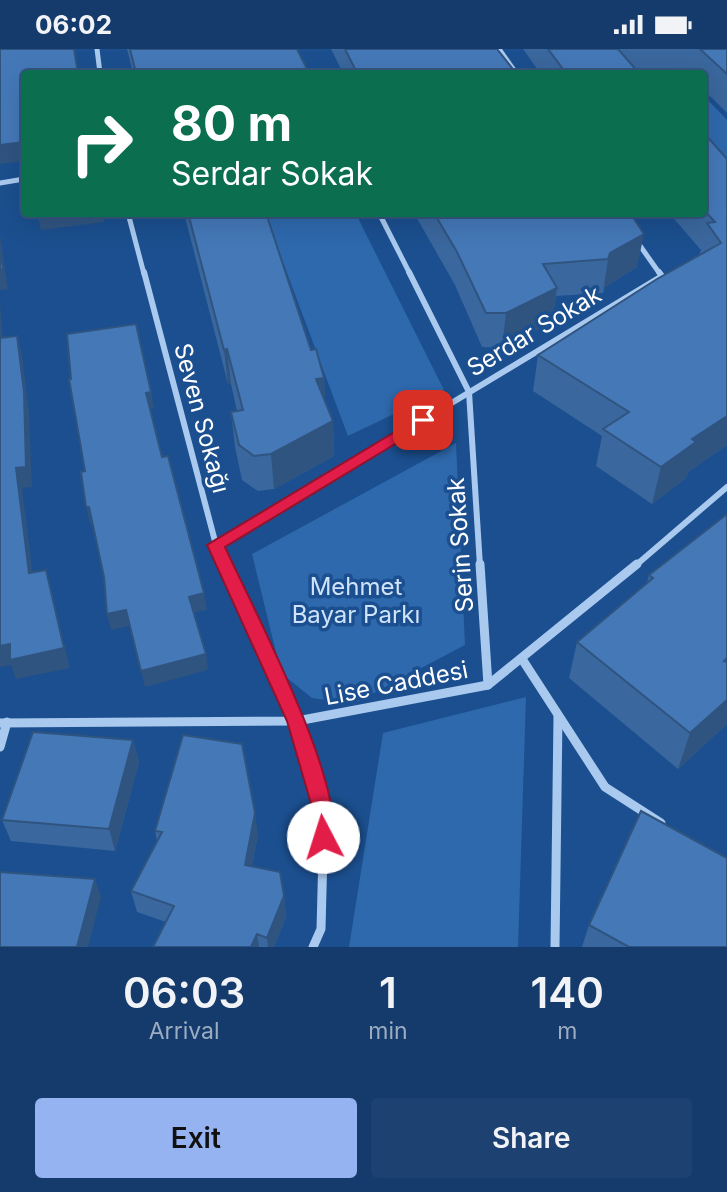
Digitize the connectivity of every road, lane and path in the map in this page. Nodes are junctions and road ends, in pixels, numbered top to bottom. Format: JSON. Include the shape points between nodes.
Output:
{"nodes":[{"id":1,"x":97,"y":49,"type":"edge"},
{"id":2,"x":499,"y":49,"type":"edge"},
{"id":3,"x":100,"y":70,"type":"edge"},
{"id":4,"x":514,"y":70,"type":"edge"},
{"id":5,"x":21,"y":180,"type":"edge"},
{"id":6,"x":0,"y":183,"type":"edge"},
{"id":7,"x":129,"y":217,"type":"edge"},
{"id":8,"x":381,"y":217,"type":"edge"},
{"id":9,"x":632,"y":235,"type":"edge"},
{"id":10,"x":469,"y":392,"type":"junction"},
{"id":11,"x":727,"y":487,"type":"edge"},
{"id":12,"x":216,"y":545,"type":"junction"},
{"id":13,"x":522,"y":659,"type":"junction"},
{"id":14,"x":488,"y":685,"type":"junction"},
{"id":15,"x":558,"y":715,"type":"junction"},
{"id":16,"x":297,"y":721,"type":"junction"},
{"id":17,"x":4,"y":723,"type":"edge"},
{"id":18,"x":0,"y":747,"type":"edge"},
{"id":19,"x":671,"y":829,"type":"edge"},
{"id":20,"x":313,"y":947,"type":"edge"},
{"id":21,"x":555,"y":947,"type":"edge"}],
"edges":[{"from":1,"to":3,"type":"street"},
{"from":2,"to":4,"type":"street"},
{"from":5,"to":6,"type":"street"},
{"from":7,"to":12,"type":"street","name":"Seven Sokağı"},
{"from":8,"to":10,"type":"street","name":"Serin Sokak"},
{"from":9,"to":10,"type":"street","name":"Serdar Sokak","via":[[662,276]]},
{"from":10,"to":12,"type":"street","name":"Serdar Sokak"},
{"from":10,"to":14,"type":"street","name":"Serin Sokak"},
{"from":11,"to":13,"type":"street","name":"Lise Caddesi"},
{"from":12,"to":16,"type":"street","name":"Seven Sokağı"},
{"from":13,"to":14,"type":"street","name":"Lise Caddesi"},
{"from":13,"to":15,"type":"street"},
{"from":14,"to":16,"type":"street","name":"Lise Caddesi"},
{"from":15,"to":19,"type":"street","via":[[604,787]]},
{"from":15,"to":21,"type":"street"},
{"from":16,"to":17,"type":"street","name":"Lise Caddesi"},
{"from":16,"to":20,"type":"street","name":"Seven Sokağı","via":[[324,814],[321,929]]},
{"from":17,"to":18,"type":"street"}]}
